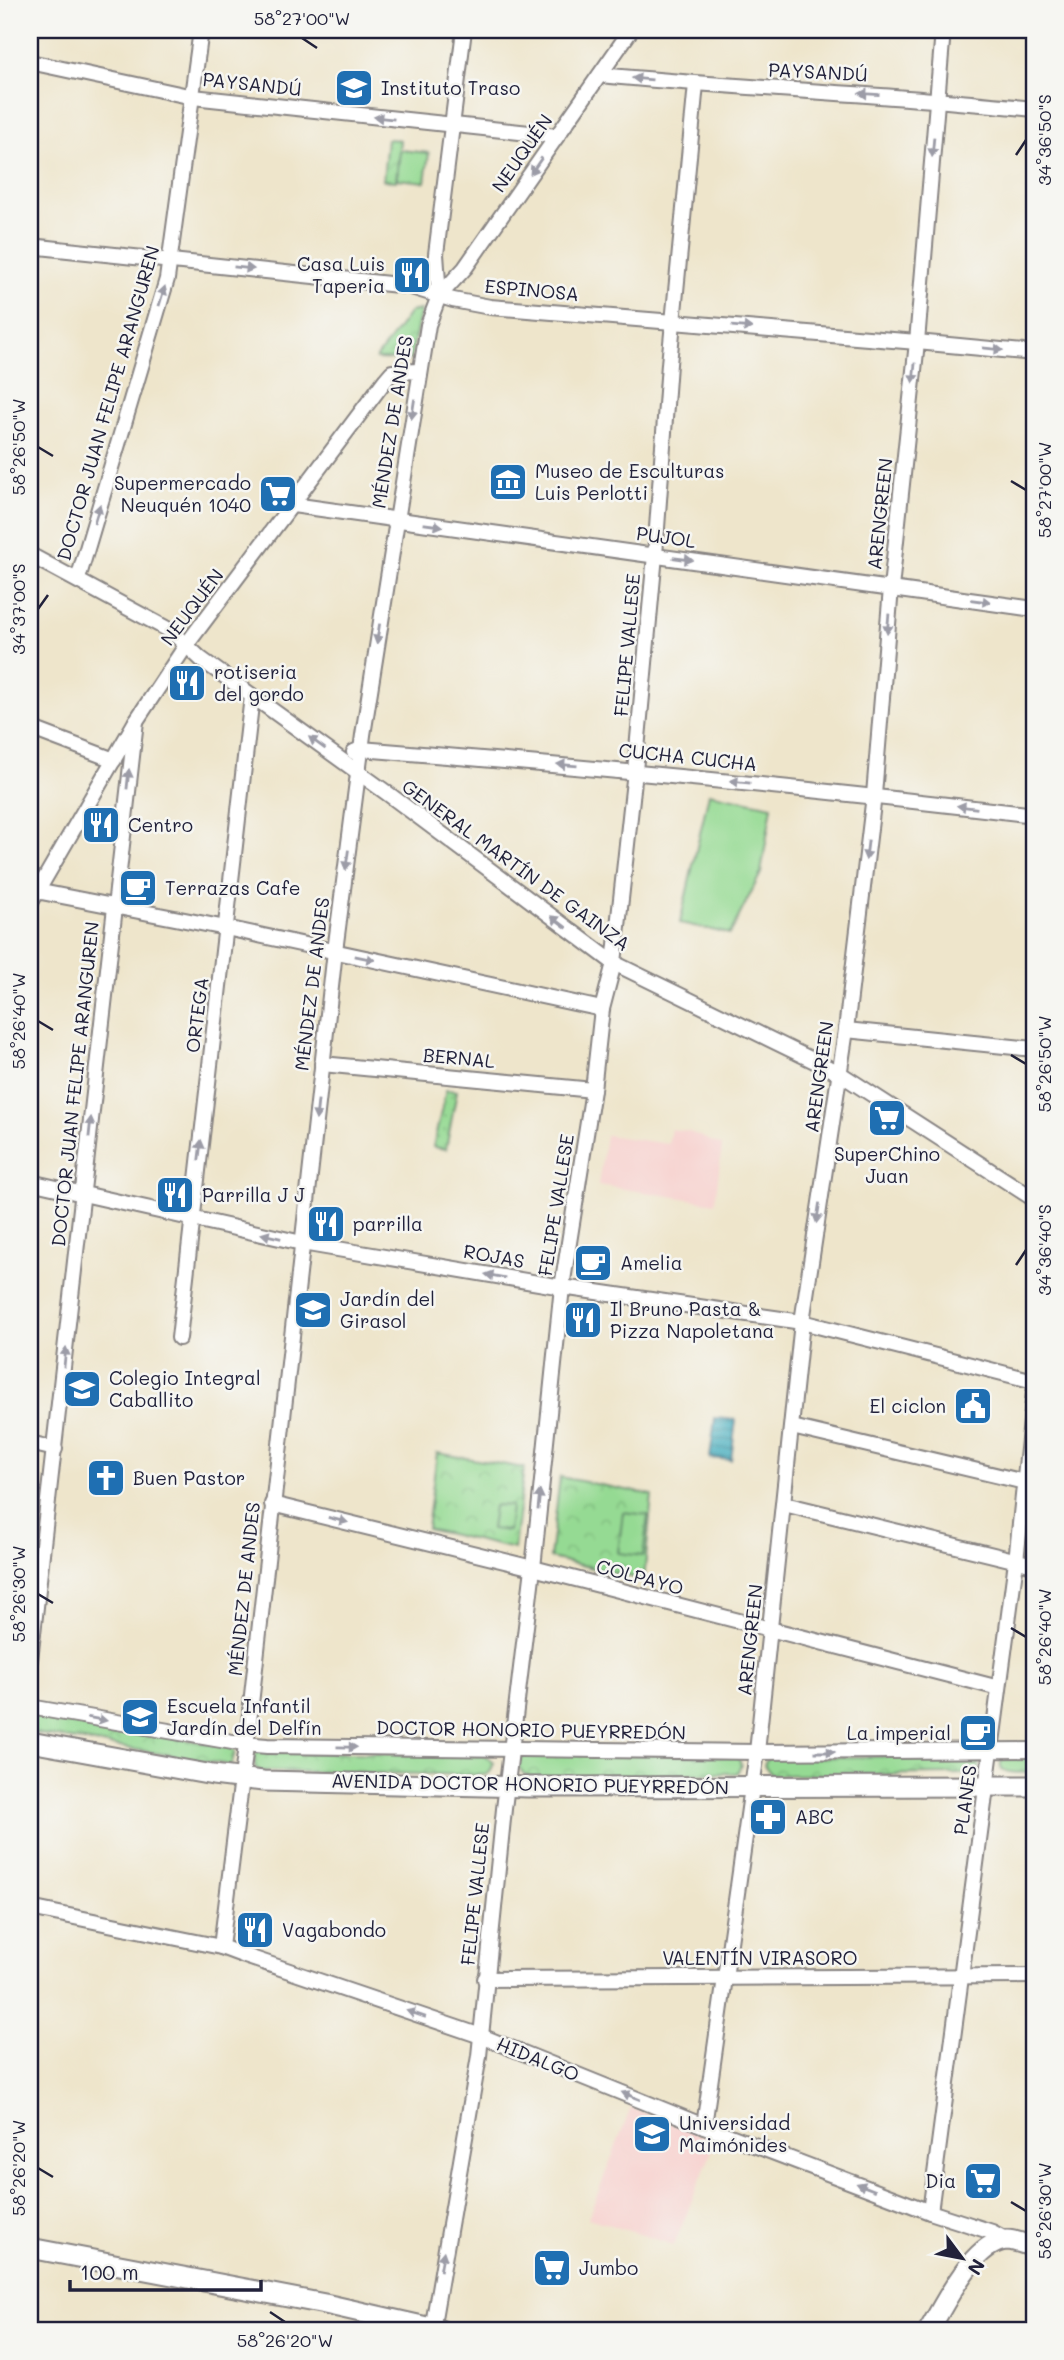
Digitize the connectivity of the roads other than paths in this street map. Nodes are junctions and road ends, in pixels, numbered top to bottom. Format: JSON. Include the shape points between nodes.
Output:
{"nodes":[{"id":1,"x":201,"y":30,"type":"edge"},
{"id":2,"x":464,"y":30,"type":"edge"},
{"id":3,"x":631,"y":30,"type":"edge"},
{"id":4,"x":943,"y":30,"type":"edge"},
{"id":5,"x":30,"y":62,"type":"edge"},
{"id":6,"x":600,"y":75,"type":"junction"},
{"id":7,"x":696,"y":84,"type":"junction"},
{"id":8,"x":193,"y":97,"type":"junction"},
{"id":9,"x":937,"y":99,"type":"junction"},
{"id":10,"x":1034,"y":108,"type":"edge"},
{"id":11,"x":452,"y":125,"type":"junction"},
{"id":12,"x":557,"y":136,"type":"junction"},
{"id":13,"x":30,"y":246,"type":"edge"},
{"id":14,"x":172,"y":261,"type":"junction"},
{"id":15,"x":439,"y":296,"type":"junction"},
{"id":16,"x":674,"y":322,"type":"junction"},
{"id":17,"x":917,"y":342,"type":"junction"},
{"id":18,"x":1034,"y":353,"type":"edge"},
{"id":19,"x":420,"y":371,"type":"junction"},
{"id":20,"x":293,"y":505,"type":"junction"},
{"id":21,"x":396,"y":520,"type":"junction"},
{"id":22,"x":30,"y":555,"type":"edge"},
{"id":23,"x":655,"y":555,"type":"junction"},
{"id":24,"x":78,"y":579,"type":"junction"},
{"id":25,"x":891,"y":588,"type":"junction"},
{"id":26,"x":1034,"y":609,"type":"edge"},
{"id":27,"x":187,"y":644,"type":"junction"},
{"id":28,"x":253,"y":696,"type":"junction"},
{"id":29,"x":136,"y":721,"type":"junction"},
{"id":30,"x":30,"y":728,"type":"edge"},
{"id":31,"x":362,"y":749,"type":"junction"},
{"id":32,"x":340,"y":759,"type":"junction"},
{"id":33,"x":114,"y":760,"type":"junction"},
{"id":34,"x":635,"y":771,"type":"junction"},
{"id":35,"x":359,"y":773,"type":"junction"},
{"id":36,"x":874,"y":795,"type":"junction"},
{"id":37,"x":1034,"y":815,"type":"edge"},
{"id":38,"x":32,"y":895,"type":"edge"},
{"id":39,"x":114,"y":906,"type":"junction"},
{"id":40,"x":226,"y":928,"type":"junction"},
{"id":41,"x":335,"y":951,"type":"junction"},
{"id":42,"x":614,"y":962,"type":"junction"},
{"id":43,"x":602,"y":1009,"type":"junction"},
{"id":44,"x":846,"y":1030,"type":"junction"},
{"id":45,"x":1034,"y":1049,"type":"edge"},
{"id":46,"x":322,"y":1064,"type":"junction"},
{"id":47,"x":839,"y":1073,"type":"junction"},
{"id":48,"x":593,"y":1090,"type":"junction"},
{"id":49,"x":30,"y":1182,"type":"edge"},
{"id":50,"x":82,"y":1195,"type":"junction"},
{"id":51,"x":1034,"y":1199,"type":"edge"},
{"id":52,"x":192,"y":1218,"type":"junction"},
{"id":53,"x":302,"y":1243,"type":"junction"},
{"id":54,"x":562,"y":1287,"type":"junction"},
{"id":55,"x":802,"y":1322,"type":"junction"},
{"id":56,"x":178,"y":1338,"type":"dead end"},
{"id":57,"x":1034,"y":1381,"type":"edge"},
{"id":58,"x":1034,"y":1393,"type":"edge"},
{"id":59,"x":792,"y":1427,"type":"junction"},
{"id":60,"x":30,"y":1443,"type":"edge"},
{"id":61,"x":55,"y":1449,"type":"junction"},
{"id":62,"x":1030,"y":1483,"type":"edge"},
{"id":63,"x":272,"y":1504,"type":"junction"},
{"id":64,"x":784,"y":1504,"type":"junction"},
{"id":65,"x":1016,"y":1560,"type":"junction"},
{"id":66,"x":1034,"y":1565,"type":"edge"},
{"id":67,"x":533,"y":1568,"type":"junction"},
{"id":68,"x":770,"y":1630,"type":"junction"},
{"id":69,"x":30,"y":1660,"type":"edge"},
{"id":70,"x":999,"y":1688,"type":"junction"},
{"id":71,"x":30,"y":1707,"type":"edge"},
{"id":72,"x":30,"y":1742,"type":"edge"},
{"id":73,"x":244,"y":1744,"type":"junction"},
{"id":74,"x":510,"y":1749,"type":"junction"},
{"id":75,"x":1034,"y":1750,"type":"edge"},
{"id":76,"x":991,"y":1751,"type":"junction"},
{"id":77,"x":757,"y":1752,"type":"junction"},
{"id":78,"x":240,"y":1779,"type":"junction"},
{"id":79,"x":506,"y":1786,"type":"junction"},
{"id":80,"x":1034,"y":1786,"type":"edge"},
{"id":81,"x":751,"y":1787,"type":"junction"},
{"id":82,"x":986,"y":1787,"type":"junction"},
{"id":83,"x":30,"y":1908,"type":"edge"},
{"id":84,"x":221,"y":1947,"type":"junction"},
{"id":85,"x":1034,"y":1976,"type":"edge"},
{"id":86,"x":725,"y":1977,"type":"junction"},
{"id":87,"x":961,"y":1978,"type":"junction"},
{"id":88,"x":485,"y":1979,"type":"junction"},
{"id":89,"x":481,"y":2036,"type":"junction"},
{"id":90,"x":704,"y":2126,"type":"junction"},
{"id":91,"x":930,"y":2212,"type":"junction"},
{"id":92,"x":1007,"y":2240,"type":"junction"},
{"id":93,"x":1034,"y":2247,"type":"edge"},
{"id":94,"x":30,"y":2248,"type":"edge"},
{"id":95,"x":434,"y":2330,"type":"edge"},
{"id":96,"x":929,"y":2330,"type":"edge"}],
"edges":[{"from":1,"to":8,"type":"street","name":"DOCTOR JUAN FELIPE ARANGUREN"},
{"from":2,"to":11,"type":"street","name":"MÉNDEZ DE ANDES"},
{"from":3,"to":6,"type":"street","name":"NEUQUÉN"},
{"from":4,"to":9,"type":"street","name":"ARENGREEN"},
{"from":5,"to":8,"type":"street","name":"PAYSANDÚ"},
{"from":7,"to":6,"type":"street","name":"PAYSANDÚ","one_way":true},
{"from":6,"to":12,"type":"street","name":"NEUQUÉN"},
{"from":9,"to":7,"type":"street","name":"PAYSANDÚ","one_way":true},
{"from":7,"to":16,"type":"street","name":"FELIPE VALLESE"},
{"from":11,"to":8,"type":"street","name":"PAYSANDÚ","one_way":true},
{"from":8,"to":14,"type":"street","name":"DOCTOR JUAN FELIPE ARANGUREN"},
{"from":9,"to":10,"type":"street","name":"PAYSANDÚ"},
{"from":9,"to":17,"type":"street","name":"ARENGREEN","one_way":true},
{"from":11,"to":12,"type":"street","name":"PAYSANDÚ"},
{"from":11,"to":15,"type":"street","name":"MÉNDEZ DE ANDES","via":[[436,254]]},
{"from":12,"to":15,"type":"street","name":"NEUQUÉN","one_way":true,"via":[[465,268]]},
{"from":13,"to":14,"type":"street","name":"ESPINOSA"},
{"from":14,"to":15,"type":"street","name":"ESPINOSA","one_way":true,"via":[[408,286]]},
{"from":24,"to":14,"type":"street","name":"DOCTOR JUAN FELIPE ARANGUREN","one_way":true},
{"from":15,"to":16,"type":"street","name":"ESPINOSA","via":[[490,307]]},
{"from":15,"to":19,"type":"street","name":"MÉNDEZ DE ANDES","via":[[428,325]]},
{"from":16,"to":17,"type":"street","name":"ESPINOSA","one_way":true},
{"from":16,"to":23,"type":"street","name":"FELIPE VALLESE"},
{"from":17,"to":18,"type":"street","name":"ESPINOSA","one_way":true},
{"from":17,"to":25,"type":"street","name":"ARENGREEN","one_way":true},
{"from":19,"to":20,"type":"street","name":"NEUQUÉN","via":[[393,372]]},
{"from":19,"to":21,"type":"street","name":"MÉNDEZ DE ANDES","one_way":true},
{"from":20,"to":21,"type":"street","name":"PUJOL"},
{"from":20,"to":27,"type":"street","name":"NEUQUÉN"},
{"from":21,"to":23,"type":"street","name":"PUJOL","one_way":true},
{"from":21,"to":31,"type":"street","name":"MÉNDEZ DE ANDES","one_way":true},
{"from":22,"to":24,"type":"street","name":"GENERAL MARTÍN DE GAINZA"},
{"from":23,"to":25,"type":"street","name":"PUJOL","one_way":true},
{"from":23,"to":34,"type":"street","name":"FELIPE VALLESE"},
{"from":24,"to":27,"type":"street","name":"GENERAL MARTÍN DE GAINZA"},
{"from":25,"to":26,"type":"street","name":"PUJOL","one_way":true},
{"from":25,"to":36,"type":"street","name":"ARENGREEN","one_way":true},
{"from":27,"to":28,"type":"street","name":"GENERAL MARTÍN DE GAINZA"},
{"from":27,"to":29,"type":"street","name":"NEUQUÉN"},
{"from":32,"to":28,"type":"street","name":"GENERAL MARTÍN DE GAINZA","one_way":true},
{"from":28,"to":40,"type":"street","name":"ORTEGA"},
{"from":29,"to":33,"type":"street","name":"NEUQUÉN"},
{"from":39,"to":29,"type":"street","name":"DOCTOR JUAN FELIPE ARANGUREN","one_way":true},
{"from":30,"to":33,"type":"street"},
{"from":31,"to":32,"type":"street","name":"CUCHA CUCHA"},
{"from":34,"to":31,"type":"street","name":"CUCHA CUCHA","one_way":true},
{"from":31,"to":35,"type":"street","name":"MÉNDEZ DE ANDES"},
{"from":32,"to":35,"type":"street","name":"GENERAL MARTÍN DE GAINZA"},
{"from":33,"to":38,"type":"street","name":"NEUQUÉN"},
{"from":36,"to":34,"type":"street","name":"CUCHA CUCHA","one_way":true},
{"from":34,"to":42,"type":"street","name":"FELIPE VALLESE"},
{"from":35,"to":41,"type":"street","name":"MÉNDEZ DE ANDES","one_way":true},
{"from":42,"to":35,"type":"street","name":"GENERAL MARTÍN DE GAINZA","one_way":true},
{"from":37,"to":36,"type":"street","name":"CUCHA CUCHA","one_way":true},
{"from":36,"to":44,"type":"street","name":"ARENGREEN","one_way":true},
{"from":38,"to":39,"type":"street"},
{"from":39,"to":40,"type":"street"},
{"from":50,"to":39,"type":"street","name":"DOCTOR JUAN FELIPE ARANGUREN","one_way":true},
{"from":40,"to":41,"type":"street"},
{"from":52,"to":40,"type":"street","name":"ORTEGA","one_way":true},
{"from":41,"to":43,"type":"street","one_way":true},
{"from":41,"to":46,"type":"street","name":"MÉNDEZ DE ANDES"},
{"from":42,"to":43,"type":"street","name":"FELIPE VALLESE"},
{"from":42,"to":47,"type":"street","name":"GENERAL MARTÍN DE GAINZA"},
{"from":43,"to":48,"type":"street","name":"FELIPE VALLESE"},
{"from":44,"to":45,"type":"street"},
{"from":44,"to":47,"type":"street","name":"ARENGREEN"},
{"from":46,"to":48,"type":"street","name":"BERNAL"},
{"from":46,"to":53,"type":"street","name":"MÉNDEZ DE ANDES","one_way":true},
{"from":47,"to":51,"type":"street","name":"GENERAL MARTÍN DE GAINZA"},
{"from":47,"to":55,"type":"street","name":"ARENGREEN","one_way":true},
{"from":48,"to":54,"type":"street","name":"FELIPE VALLESE"},
{"from":49,"to":50,"type":"street","name":"ROJAS"},
{"from":50,"to":52,"type":"street","name":"ROJAS"},
{"from":61,"to":50,"type":"street","name":"DOCTOR JUAN FELIPE ARANGUREN","one_way":true},
{"from":53,"to":52,"type":"street","name":"ROJAS","one_way":true},
{"from":52,"to":56,"type":"street","name":"ORTEGA"},
{"from":54,"to":53,"type":"street","name":"ROJAS","one_way":true},
{"from":53,"to":63,"type":"street","name":"MÉNDEZ DE ANDES"},
{"from":54,"to":55,"type":"street","name":"ROJAS"},
{"from":67,"to":54,"type":"street","name":"FELIPE VALLESE","one_way":true},
{"from":55,"to":57,"type":"street","name":"ROJAS"},
{"from":55,"to":59,"type":"street","name":"ARENGREEN"},
{"from":58,"to":62,"type":"street","name":"PLANES"},
{"from":59,"to":62,"type":"street"},
{"from":59,"to":64,"type":"street","name":"ARENGREEN"},
{"from":60,"to":61,"type":"street"},
{"from":61,"to":69,"type":"street","name":"DOCTOR JUAN FELIPE ARANGUREN"},
{"from":62,"to":65,"type":"street","name":"PLANES"},
{"from":63,"to":67,"type":"street","name":"COLPAYO","one_way":true},
{"from":63,"to":73,"type":"street","name":"MÉNDEZ DE ANDES"},
{"from":64,"to":65,"type":"street"},
{"from":64,"to":68,"type":"street","name":"ARENGREEN"},
{"from":65,"to":66,"type":"street"},
{"from":65,"to":70,"type":"street","name":"PLANES"},
{"from":67,"to":68,"type":"street","name":"COLPAYO"},
{"from":67,"to":74,"type":"street","name":"FELIPE VALLESE"},
{"from":68,"to":70,"type":"street","name":"COLPAYO"},
{"from":68,"to":77,"type":"street","name":"ARENGREEN"},
{"from":70,"to":76,"type":"street","name":"PLANES"},
{"from":71,"to":73,"type":"street","name":"DOCTOR HONORIO PUEYRREDÓN","one_way":true},
{"from":72,"to":78,"type":"main road","name":"AVENIDA DOCTOR HONORIO PUEYRREDÓN"},
{"from":73,"to":74,"type":"street","name":"DOCTOR HONORIO PUEYRREDÓN","one_way":true},
{"from":73,"to":78,"type":"street","name":"MÉNDEZ DE ANDES"},
{"from":74,"to":77,"type":"street","name":"DOCTOR HONORIO PUEYRREDÓN"},
{"from":74,"to":79,"type":"street","name":"FELIPE VALLESE"},
{"from":75,"to":76,"type":"street","name":"DOCTOR HONORIO PUEYRREDÓN"},
{"from":77,"to":76,"type":"street","name":"DOCTOR HONORIO PUEYRREDÓN","one_way":true},
{"from":76,"to":82,"type":"street","name":"PLANES"},
{"from":77,"to":81,"type":"street","name":"ARENGREEN"},
{"from":78,"to":79,"type":"main road","name":"AVENIDA DOCTOR HONORIO PUEYRREDÓN"},
{"from":78,"to":84,"type":"street","name":"MÉNDEZ DE ANDES"},
{"from":79,"to":81,"type":"main road","name":"AVENIDA DOCTOR HONORIO PUEYRREDÓN"},
{"from":79,"to":88,"type":"street","name":"FELIPE VALLESE"},
{"from":80,"to":82,"type":"main road","name":"AVENIDA DOCTOR HONORIO PUEYRREDÓN"},
{"from":81,"to":82,"type":"main road","name":"AVENIDA DOCTOR HONORIO PUEYRREDÓN"},
{"from":81,"to":86,"type":"street","name":"ARENGREEN"},
{"from":82,"to":87,"type":"street","name":"PLANES"},
{"from":83,"to":84,"type":"street","name":"HIDALGO"},
{"from":89,"to":84,"type":"street","name":"HIDALGO","one_way":true},
{"from":85,"to":87,"type":"street","name":"VALENTÍN VIRASORO"},
{"from":86,"to":87,"type":"street","name":"VALENTÍN VIRASORO"},
{"from":86,"to":88,"type":"street","name":"VALENTÍN VIRASORO"},
{"from":86,"to":90,"type":"street","name":"ARENGREEN"},
{"from":87,"to":91,"type":"street","name":"PLANES"},
{"from":88,"to":89,"type":"street","name":"FELIPE VALLESE"},
{"from":90,"to":89,"type":"street","name":"HIDALGO","one_way":true},
{"from":95,"to":89,"type":"street","name":"FELIPE VALLESE","one_way":true},
{"from":91,"to":90,"type":"street","name":"HIDALGO","one_way":true},
{"from":91,"to":92,"type":"street","name":"HIDALGO"},
{"from":92,"to":93,"type":"main road","name":"HIDALGO"},
{"from":92,"to":96,"type":"main road","via":[[975,2258]]},
{"from":94,"to":95,"type":"main road"}]}
